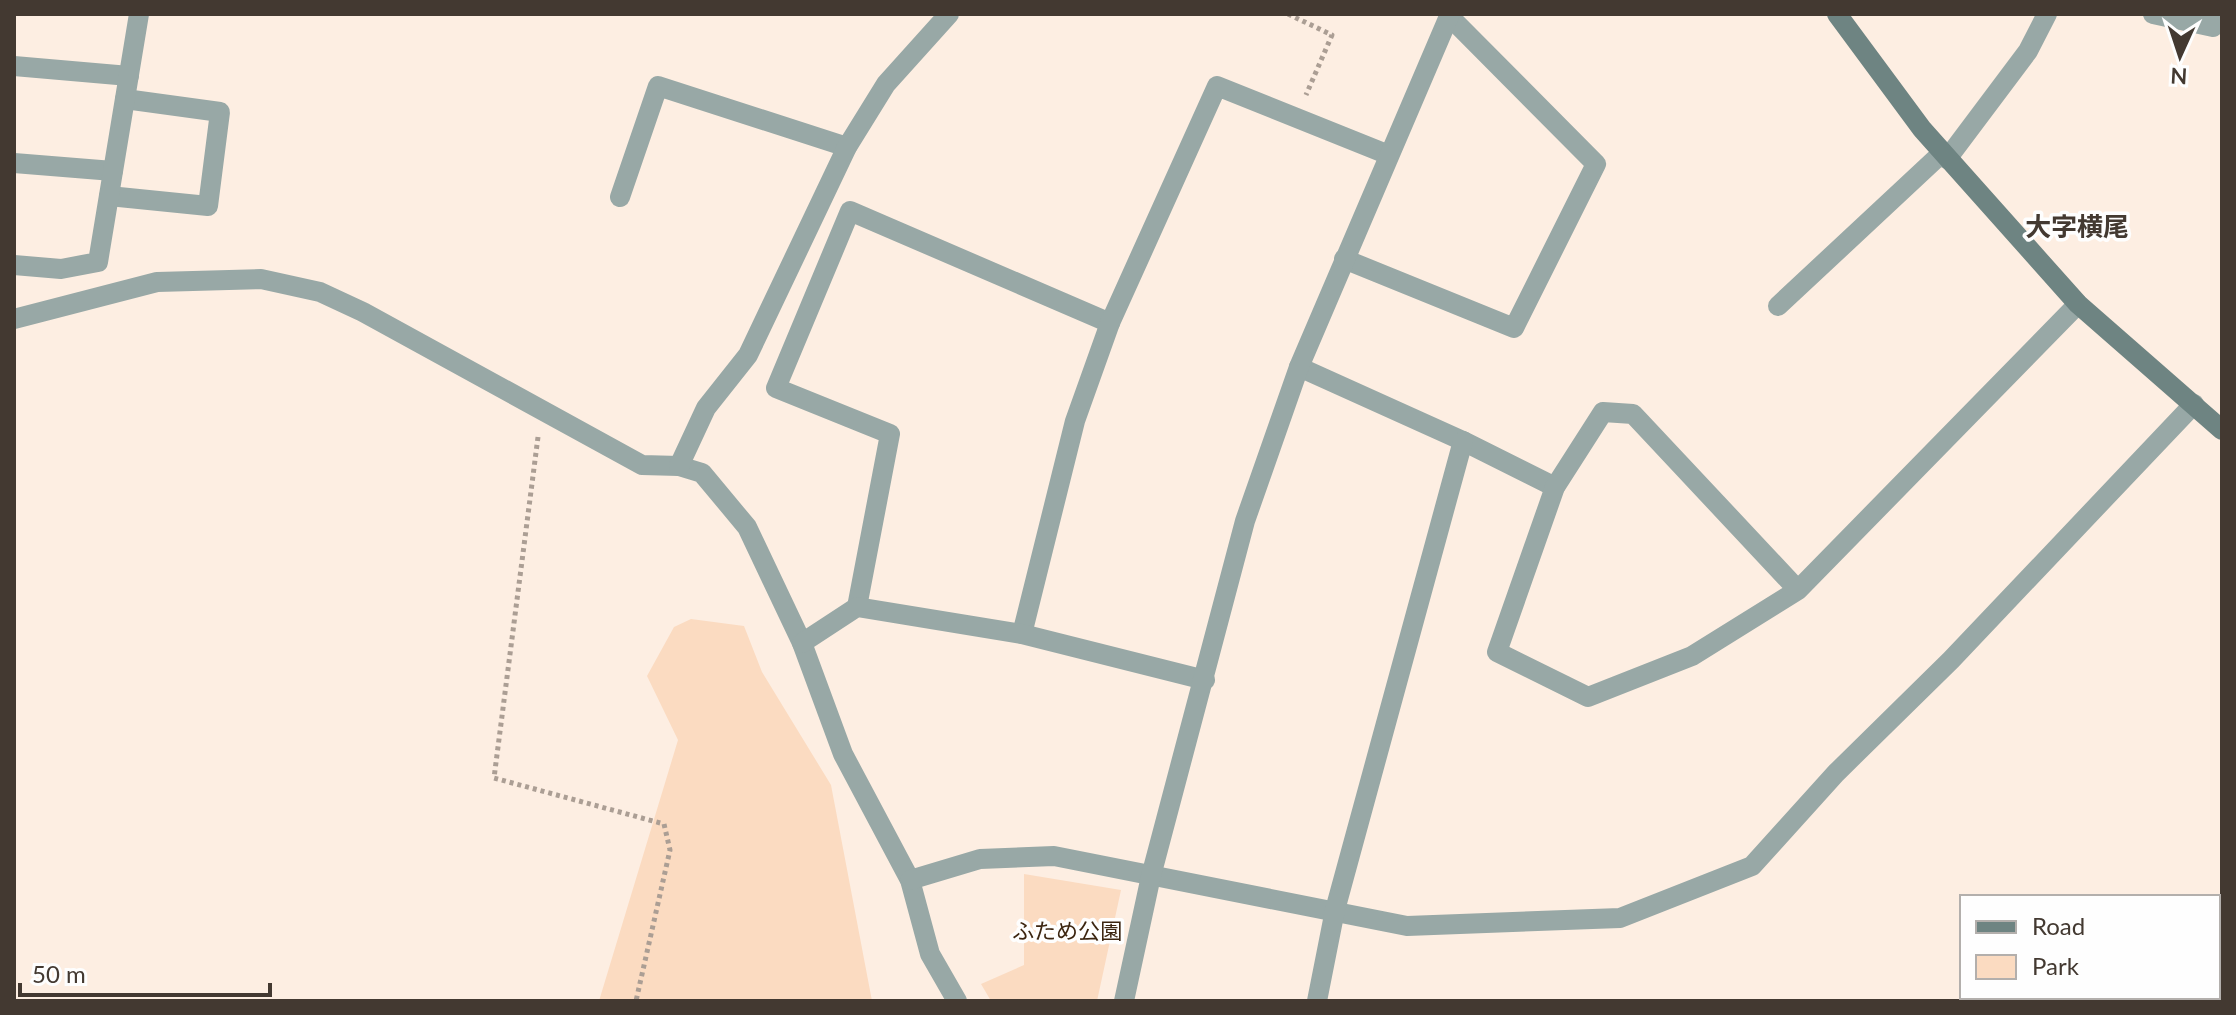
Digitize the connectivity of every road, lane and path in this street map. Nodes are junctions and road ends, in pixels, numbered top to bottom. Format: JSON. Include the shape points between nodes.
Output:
{"nodes":[{"id":1,"x":139,"y":14,"type":"edge"},
{"id":2,"x":949,"y":14,"type":"edge"},
{"id":3,"x":1288,"y":14,"type":"edge"},
{"id":4,"x":1837,"y":14,"type":"edge"},
{"id":5,"x":2047,"y":14,"type":"edge"},
{"id":6,"x":2153,"y":14,"type":"edge"},
{"id":7,"x":2219,"y":14,"type":"edge"},
{"id":8,"x":1450,"y":15,"type":"edge"},
{"id":9,"x":14,"y":66,"type":"edge"},
{"id":10,"x":129,"y":76,"type":"junction"},
{"id":11,"x":125,"y":99,"type":"junction"},
{"id":12,"x":1296,"y":118,"type":"junction"},
{"id":13,"x":847,"y":147,"type":"junction"},
{"id":14,"x":1389,"y":155,"type":"junction"},
{"id":15,"x":1945,"y":156,"type":"junction"},
{"id":16,"x":14,"y":163,"type":"edge"},
{"id":17,"x":113,"y":171,"type":"junction"},
{"id":18,"x":109,"y":196,"type":"junction"},
{"id":19,"x":620,"y":197,"type":"dead end"},
{"id":20,"x":1344,"y":259,"type":"junction"},
{"id":21,"x":14,"y":265,"type":"edge"},
{"id":22,"x":2078,"y":304,"type":"junction"},
{"id":23,"x":1778,"y":306,"type":"dead end"},
{"id":24,"x":14,"y":319,"type":"edge"},
{"id":25,"x":1110,"y":323,"type":"junction"},
{"id":26,"x":1299,"y":367,"type":"junction"},
{"id":27,"x":2194,"y":404,"type":"junction"},
{"id":28,"x":541,"y":413,"type":"junction"},
{"id":29,"x":2222,"y":430,"type":"edge"},
{"id":30,"x":1463,"y":441,"type":"junction"},
{"id":31,"x":679,"y":466,"type":"junction"},
{"id":32,"x":1555,"y":487,"type":"junction"},
{"id":33,"x":1798,"y":590,"type":"junction"},
{"id":34,"x":857,"y":607,"type":"junction"},
{"id":35,"x":1022,"y":634,"type":"junction"},
{"id":36,"x":802,"y":643,"type":"junction"},
{"id":37,"x":1205,"y":680,"type":"junction"},
{"id":38,"x":1151,"y":876,"type":"junction"},
{"id":39,"x":910,"y":880,"type":"junction"},
{"id":40,"x":1335,"y":910,"type":"junction"},
{"id":41,"x":636,"y":1001,"type":"edge"},
{"id":42,"x":957,"y":1001,"type":"edge"},
{"id":43,"x":1124,"y":1001,"type":"edge"},
{"id":44,"x":1317,"y":1001,"type":"edge"}],
"edges":[{"from":1,"to":10,"type":"street"},
{"from":2,"to":13,"type":"street","via":[[886,84]]},
{"from":3,"to":12,"type":"path","via":[[1332,35]]},
{"from":4,"to":15,"type":"street"},
{"from":5,"to":15,"type":"street","via":[[2028,51]]},
{"from":6,"to":7,"type":"street","via":[[2213,27]]},
{"from":8,"to":14,"type":"street"},
{"from":8,"to":20,"type":"street","via":[[1596,164],[1514,328]]},
{"from":9,"to":10,"type":"street"},
{"from":10,"to":11,"type":"street"},
{"from":11,"to":17,"type":"street"},
{"from":11,"to":18,"type":"street","via":[[220,112],[208,206]]},
{"from":12,"to":14,"type":"street"},
{"from":12,"to":25,"type":"street","via":[[1217,86]]},
{"from":13,"to":19,"type":"street","via":[[658,86]]},
{"from":13,"to":31,"type":"street","via":[[748,355],[706,408]]},
{"from":14,"to":20,"type":"street"},
{"from":15,"to":22,"type":"street"},
{"from":15,"to":23,"type":"street"},
{"from":16,"to":17,"type":"street"},
{"from":17,"to":18,"type":"street"},
{"from":18,"to":21,"type":"street","via":[[98,262],[61,269]]},
{"from":20,"to":26,"type":"street"},
{"from":22,"to":27,"type":"street"},
{"from":22,"to":33,"type":"street"},
{"from":24,"to":28,"type":"street","via":[[157,282],[261,279],[320,292],[363,312]]},
{"from":25,"to":34,"type":"street","via":[[850,211],[776,388],[890,434]]},
{"from":25,"to":35,"type":"street","via":[[1075,421]]},
{"from":26,"to":30,"type":"street"},
{"from":26,"to":37,"type":"street","via":[[1245,521]]},
{"from":27,"to":29,"type":"street"},
{"from":27,"to":40,"type":"street","via":[[1752,866],[1620,918],[1407,926]]},
{"from":28,"to":31,"type":"street","via":[[642,465]]},
{"from":28,"to":41,"type":"path","via":[[494,778],[664,824],[670,850]]},
{"from":30,"to":32,"type":"street"},
{"from":30,"to":40,"type":"street"},
{"from":31,"to":36,"type":"street","via":[[702,473],[747,527]]},
{"from":32,"to":33,"type":"street","via":[[1603,412],[1633,414]]},
{"from":32,"to":33,"type":"street","via":[[1497,652],[1588,697],[1692,656]]},
{"from":34,"to":35,"type":"street"},
{"from":34,"to":36,"type":"street"},
{"from":35,"to":37,"type":"street"},
{"from":36,"to":39,"type":"street","via":[[843,754]]},
{"from":37,"to":38,"type":"street"},
{"from":38,"to":39,"type":"street","via":[[1054,856],[980,859]]},
{"from":38,"to":40,"type":"street"},
{"from":38,"to":43,"type":"street"},
{"from":39,"to":42,"type":"street","via":[[930,954]]},
{"from":40,"to":44,"type":"street"}]}
